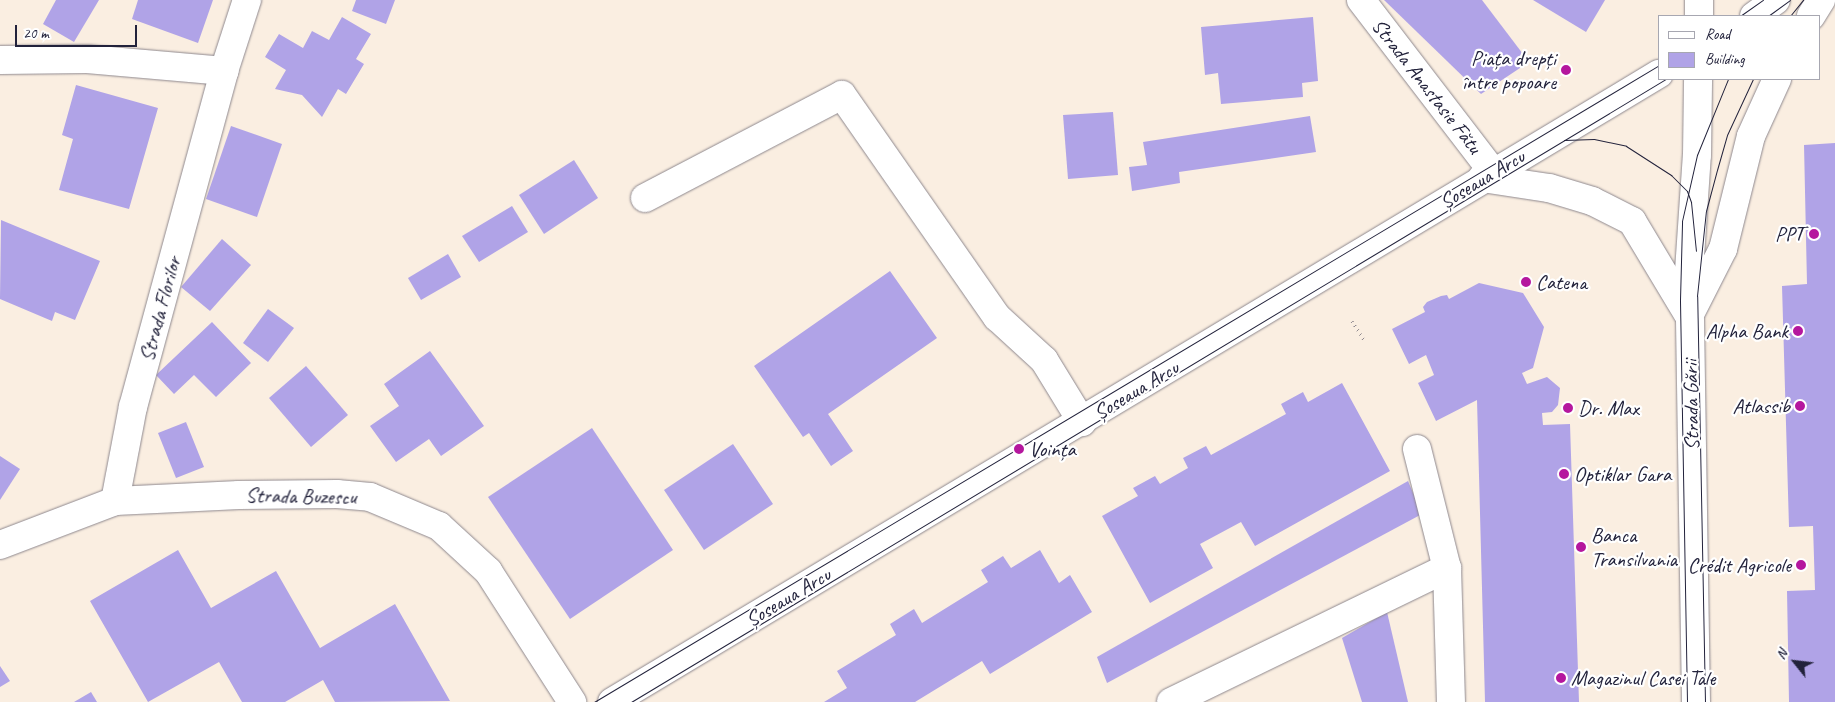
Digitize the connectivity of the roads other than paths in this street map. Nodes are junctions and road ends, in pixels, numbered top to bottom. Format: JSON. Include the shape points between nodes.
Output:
{"nodes":[{"id":1,"x":247,"y":0,"type":"edge"},
{"id":2,"x":1361,"y":0,"type":"edge"},
{"id":3,"x":1699,"y":0,"type":"edge"},
{"id":4,"x":1776,"y":0,"type":"edge"},
{"id":5,"x":1820,"y":0,"type":"edge"},
{"id":6,"x":1699,"y":15,"type":"edge"},
{"id":7,"x":1755,"y":15,"type":"edge"},
{"id":8,"x":1812,"y":15,"type":"edge"},
{"id":9,"x":0,"y":60,"type":"edge"},
{"id":10,"x":224,"y":71,"type":"junction"},
{"id":11,"x":1658,"y":75,"type":"edge"},
{"id":12,"x":1698,"y":80,"type":"edge"},
{"id":13,"x":1777,"y":80,"type":"edge"},
{"id":14,"x":1488,"y":175,"type":"junction"},
{"id":15,"x":645,"y":198,"type":"dead end"},
{"id":16,"x":1689,"y":316,"type":"junction"},
{"id":17,"x":1082,"y":422,"type":"junction"},
{"id":18,"x":1417,"y":449,"type":"dead end"},
{"id":19,"x":115,"y":501,"type":"junction"},
{"id":20,"x":0,"y":546,"type":"edge"},
{"id":21,"x":1447,"y":568,"type":"junction"},
{"id":22,"x":572,"y":702,"type":"edge"},
{"id":23,"x":612,"y":702,"type":"edge"},
{"id":24,"x":1171,"y":702,"type":"edge"},
{"id":25,"x":1451,"y":702,"type":"edge"},
{"id":26,"x":1696,"y":702,"type":"edge"}],
"edges":[{"from":1,"to":10,"type":"main road","name":"Strada Florilor"},
{"from":2,"to":14,"type":"main road","name":"Strada Anastasie Fătu"},
{"from":3,"to":6,"type":"main road"},
{"from":4,"to":7,"type":"main road"},
{"from":5,"to":8,"type":"main road"},
{"from":9,"to":10,"type":"main road","via":[[87,59]]},
{"from":10,"to":19,"type":"main road","name":"Strada Florilor","via":[[133,408]]},
{"from":11,"to":14,"type":"main road","name":"Șoseaua Arcu"},
{"from":12,"to":16,"type":"main road","name":"Strada Gării"},
{"from":13,"to":16,"type":"main road","via":[[1751,136],[1723,249]]},
{"from":14,"to":16,"type":"main road","via":[[1592,201],[1632,220]]},
{"from":14,"to":17,"type":"main road","name":"Șoseaua Arcu"},
{"from":15,"to":17,"type":"main road","via":[[842,95],[997,317],[1044,360]]},
{"from":16,"to":26,"type":"main road","name":"Strada Gării"},
{"from":17,"to":23,"type":"main road","name":"Șoseaua Arcu"},
{"from":18,"to":21,"type":"main road"},
{"from":19,"to":20,"type":"main road"},
{"from":19,"to":22,"type":"main road","name":"Strada Buzescu","via":[[337,494],[370,497],[439,526],[488,570]]},
{"from":21,"to":24,"type":"main road"},
{"from":21,"to":25,"type":"main road"}]}
